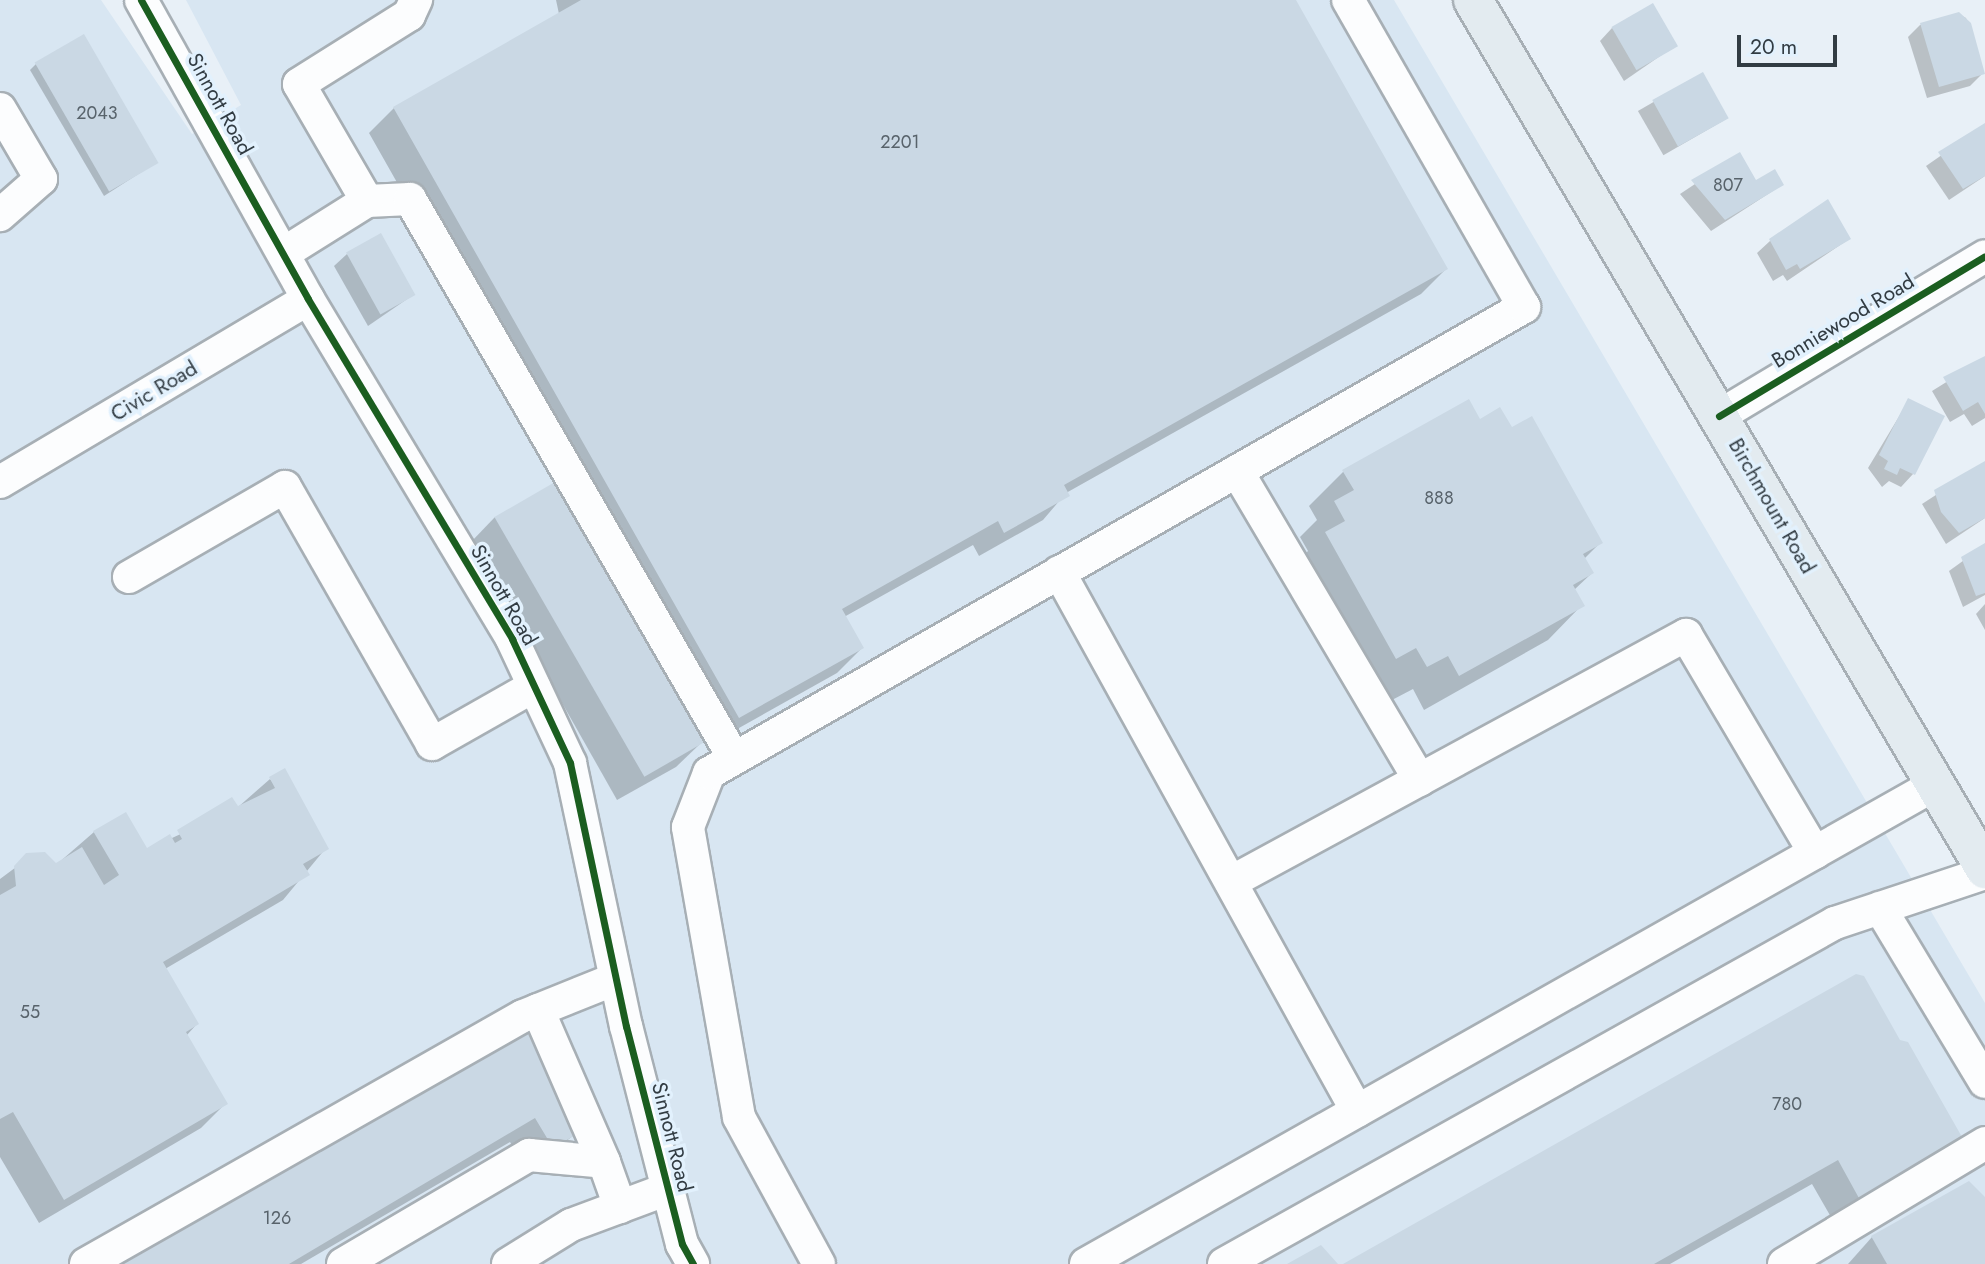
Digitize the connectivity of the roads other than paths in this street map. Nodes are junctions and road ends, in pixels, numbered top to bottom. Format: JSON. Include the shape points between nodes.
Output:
{"nodes":[{"id":1,"x":141,"y":0,"type":"edge"},
{"id":2,"x":416,"y":0,"type":"edge"},
{"id":3,"x":1348,"y":0,"type":"edge"},
{"id":4,"x":1473,"y":0,"type":"edge"},
{"id":5,"x":0,"y":110,"type":"edge"},
{"id":6,"x":367,"y":201,"type":"junction"},
{"id":7,"x":0,"y":215,"type":"edge"},
{"id":8,"x":284,"y":253,"type":"junction"},
{"id":9,"x":1985,"y":256,"type":"edge"},
{"id":10,"x":308,"y":299,"type":"junction"},
{"id":11,"x":1719,"y":416,"type":"junction"},
{"id":12,"x":1237,"y":471,"type":"junction"},
{"id":13,"x":0,"y":482,"type":"edge"},
{"id":14,"x":1059,"y":572,"type":"junction"},
{"id":15,"x":128,"y":577,"type":"dead end"},
{"id":16,"x":534,"y":686,"type":"junction"},
{"id":17,"x":734,"y":758,"type":"junction"},
{"id":18,"x":1420,"y":780,"type":"junction"},
{"id":19,"x":1936,"y":785,"type":"junction"},
{"id":20,"x":1815,"y":853,"type":"junction"},
{"id":21,"x":1985,"y":871,"type":"edge"},
{"id":22,"x":1231,"y":883,"type":"junction"},
{"id":23,"x":1880,"y":908,"type":"junction"},
{"id":24,"x":615,"y":979,"type":"junction"},
{"id":25,"x":538,"y":1010,"type":"junction"},
{"id":26,"x":1985,"y":1082,"type":"edge"},
{"id":27,"x":1357,"y":1111,"type":"junction"},
{"id":28,"x":1985,"y":1143,"type":"edge"},
{"id":29,"x":604,"y":1162,"type":"junction"},
{"id":30,"x":668,"y":1189,"type":"junction"},
{"id":31,"x":620,"y":1207,"type":"junction"},
{"id":32,"x":86,"y":1264,"type":"edge"},
{"id":33,"x":343,"y":1264,"type":"edge"},
{"id":34,"x":508,"y":1264,"type":"edge"},
{"id":35,"x":694,"y":1264,"type":"edge"},
{"id":36,"x":819,"y":1264,"type":"edge"},
{"id":37,"x":1086,"y":1264,"type":"edge"},
{"id":38,"x":1224,"y":1264,"type":"edge"},
{"id":39,"x":1784,"y":1264,"type":"edge"}],
"edges":[{"from":1,"to":8,"type":"street","name":"Sinnott Road"},
{"from":2,"to":6,"type":"street","via":[[409,15],[299,84]]},
{"from":3,"to":12,"type":"street","via":[[1524,307]]},
{"from":4,"to":11,"type":"main road","name":"Birchmount Road"},
{"from":5,"to":7,"type":"street","via":[[41,178]]},
{"from":6,"to":8,"type":"street"},
{"from":6,"to":17,"type":"street","via":[[410,199]]},
{"from":8,"to":10,"type":"street","name":"Sinnott Road"},
{"from":9,"to":11,"type":"street","name":"Bonniewood Road"},
{"from":10,"to":13,"type":"street","name":"Civic Road"},
{"from":10,"to":16,"type":"street","name":"Sinnott Road","via":[[512,639]]},
{"from":11,"to":19,"type":"main road","name":"Birchmount Road"},
{"from":12,"to":14,"type":"street"},
{"from":12,"to":18,"type":"street"},
{"from":14,"to":17,"type":"street"},
{"from":14,"to":22,"type":"street"},
{"from":15,"to":16,"type":"street","via":[[285,487],[432,744]]},
{"from":16,"to":24,"type":"street","name":"Sinnott Road","via":[[570,763]]},
{"from":17,"to":36,"type":"street","via":[[709,773],[688,827],[739,1117]]},
{"from":18,"to":20,"type":"street","via":[[1686,635]]},
{"from":18,"to":22,"type":"street"},
{"from":19,"to":20,"type":"street"},
{"from":19,"to":21,"type":"main road","name":"Birchmount Road"},
{"from":20,"to":27,"type":"street"},
{"from":21,"to":23,"type":"street"},
{"from":22,"to":27,"type":"street"},
{"from":23,"to":26,"type":"street"},
{"from":23,"to":38,"type":"street","via":[[1835,923]]},
{"from":24,"to":25,"type":"street"},
{"from":24,"to":30,"type":"street","name":"Sinnott Road"},
{"from":25,"to":29,"type":"street"},
{"from":25,"to":32,"type":"street"},
{"from":27,"to":37,"type":"street"},
{"from":28,"to":39,"type":"street"},
{"from":29,"to":31,"type":"street"},
{"from":29,"to":33,"type":"street","via":[[529,1155]]},
{"from":30,"to":31,"type":"street"},
{"from":30,"to":35,"type":"street","name":"Sinnott Road"},
{"from":31,"to":34,"type":"street","via":[[571,1225]]}]}
